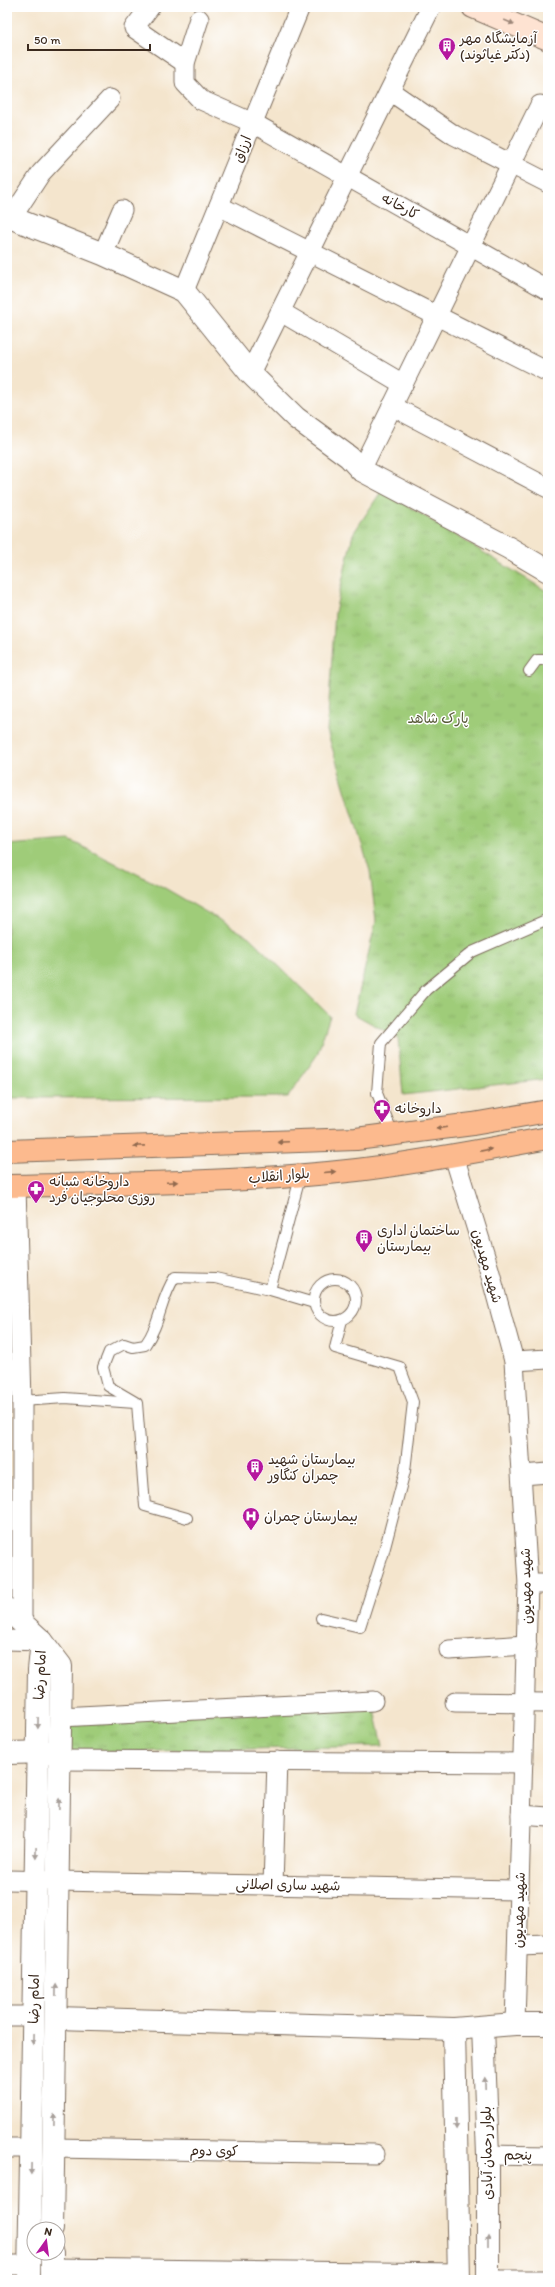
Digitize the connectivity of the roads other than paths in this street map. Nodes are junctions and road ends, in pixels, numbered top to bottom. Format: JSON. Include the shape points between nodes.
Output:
{"nodes":[{"id":1,"x":150,"y":7,"type":"edge"},
{"id":2,"x":300,"y":7,"type":"edge"},
{"id":3,"x":431,"y":7,"type":"edge"},
{"id":4,"x":473,"y":7,"type":"edge"},
{"id":5,"x":199,"y":19,"type":"dead end"},
{"id":6,"x":548,"y":39,"type":"edge"},
{"id":7,"x":184,"y":63,"type":"junction"},
{"id":8,"x":390,"y":91,"type":"junction"},
{"id":9,"x":110,"y":99,"type":"dead end"},
{"id":10,"x":540,"y":105,"type":"dead end"},
{"id":11,"x":253,"y":123,"type":"junction"},
{"id":12,"x":511,"y":164,"type":"junction"},
{"id":13,"x":348,"y":176,"type":"junction"},
{"id":14,"x":548,"y":183,"type":"edge"},
{"id":15,"x":219,"y":206,"type":"junction"},
{"id":16,"x":122,"y":210,"type":"dead end"},
{"id":17,"x":9,"y":216,"type":"edge"},
{"id":18,"x":471,"y":246,"type":"junction"},
{"id":19,"x":310,"y":252,"type":"junction"},
{"id":20,"x":103,"y":254,"type":"junction"},
{"id":21,"x":548,"y":290,"type":"edge"},
{"id":22,"x":184,"y":291,"type":"junction"},
{"id":23,"x":281,"y":312,"type":"junction"},
{"id":24,"x":437,"y":316,"type":"junction"},
{"id":25,"x":548,"y":372,"type":"edge"},
{"id":26,"x":250,"y":373,"type":"junction"},
{"id":27,"x":403,"y":384,"type":"junction"},
{"id":28,"x":392,"y":406,"type":"junction"},
{"id":29,"x":361,"y":470,"type":"junction"},
{"id":30,"x":548,"y":488,"type":"edge"},
{"id":31,"x":548,"y":571,"type":"edge"},
{"id":32,"x":548,"y":660,"type":"edge"},
{"id":33,"x":529,"y":671,"type":"dead end"},
{"id":34,"x":548,"y":919,"type":"edge"},
{"id":35,"x":548,"y":1111,"type":"edge"},
{"id":36,"x":393,"y":1134,"type":"junction"},
{"id":37,"x":548,"y":1138,"type":"edge"},
{"id":38,"x":7,"y":1151,"type":"edge"},
{"id":39,"x":454,"y":1156,"type":"junction"},
{"id":40,"x":302,"y":1174,"type":"junction"},
{"id":41,"x":11,"y":1186,"type":"edge"},
{"id":42,"x":270,"y":1290,"type":"junction"},
{"id":43,"x":314,"y":1303,"type":"junction"},
{"id":44,"x":342,"y":1320,"type":"junction"},
{"id":45,"x":548,"y":1359,"type":"edge"},
{"id":46,"x":514,"y":1361,"type":"junction"},
{"id":47,"x":14,"y":1398,"type":"edge"},
{"id":48,"x":137,"y":1403,"type":"junction"},
{"id":49,"x":548,"y":1473,"type":"edge"},
{"id":50,"x":522,"y":1475,"type":"junction"},
{"id":51,"x":186,"y":1518,"type":"dead end"},
{"id":52,"x":528,"y":1584,"type":"junction"},
{"id":53,"x":548,"y":1584,"type":"edge"},
{"id":54,"x":14,"y":1615,"type":"edge"},
{"id":55,"x":321,"y":1618,"type":"dead end"},
{"id":56,"x":7,"y":1640,"type":"edge"},
{"id":57,"x":42,"y":1641,"type":"junction"},
{"id":58,"x":526,"y":1645,"type":"junction"},
{"id":59,"x":449,"y":1650,"type":"dead end"},
{"id":60,"x":373,"y":1701,"type":"dead end"},
{"id":61,"x":455,"y":1702,"type":"dead end"},
{"id":62,"x":525,"y":1703,"type":"junction"},
{"id":63,"x":548,"y":1703,"type":"edge"},
{"id":64,"x":60,"y":1717,"type":"junction"},
{"id":65,"x":38,"y":1752,"type":"junction"},
{"id":66,"x":7,"y":1754,"type":"edge"},
{"id":67,"x":60,"y":1756,"type":"junction"},
{"id":68,"x":277,"y":1761,"type":"junction"},
{"id":69,"x":523,"y":1763,"type":"junction"},
{"id":70,"x":521,"y":1815,"type":"junction"},
{"id":71,"x":548,"y":1817,"type":"edge"},
{"id":72,"x":7,"y":1880,"type":"edge"},
{"id":73,"x":36,"y":1880,"type":"junction"},
{"id":74,"x":58,"y":1881,"type":"junction"},
{"id":75,"x":274,"y":1885,"type":"junction"},
{"id":76,"x":519,"y":1890,"type":"junction"},
{"id":77,"x":548,"y":1945,"type":"edge"},
{"id":78,"x":518,"y":1946,"type":"junction"},
{"id":79,"x":7,"y":2016,"type":"edge"},
{"id":80,"x":33,"y":2016,"type":"junction"},
{"id":81,"x":56,"y":2018,"type":"junction"},
{"id":82,"x":515,"y":2024,"type":"junction"},
{"id":83,"x":548,"y":2024,"type":"edge"},
{"id":84,"x":483,"y":2027,"type":"junction"},
{"id":85,"x":454,"y":2030,"type":"junction"},
{"id":86,"x":7,"y":2148,"type":"edge"},
{"id":87,"x":31,"y":2148,"type":"junction"},
{"id":88,"x":54,"y":2148,"type":"junction"},
{"id":89,"x":375,"y":2154,"type":"dead end"},
{"id":90,"x":488,"y":2155,"type":"junction"},
{"id":91,"x":548,"y":2156,"type":"edge"},
{"id":92,"x":52,"y":2221,"type":"edge"},
{"id":93,"x":7,"y":2264,"type":"edge"},
{"id":94,"x":52,"y":2267,"type":"edge"},
{"id":95,"x":29,"y":2272,"type":"edge"},
{"id":96,"x":459,"y":2277,"type":"edge"},
{"id":97,"x":488,"y":2280,"type":"edge"},
{"id":98,"x":493,"y":2280,"type":"edge"},
{"id":99,"x":548,"y":2280,"type":"edge"}],
"edges":[{"from":1,"to":7,"type":"street","via":[[134,28]]},
{"from":2,"to":11,"type":"street","name":"ارزاق"},
{"from":3,"to":8,"type":"street"},
{"from":4,"to":6,"type":"main road","one_way":true},
{"from":5,"to":7,"type":"street"},
{"from":7,"to":11,"type":"street","name":"کارخانه","via":[[185,83],[201,100]]},
{"from":8,"to":12,"type":"street","via":[[454,135]]},
{"from":8,"to":13,"type":"street"},
{"from":9,"to":17,"type":"street","via":[[41,173]]},
{"from":10,"to":12,"type":"street"},
{"from":11,"to":13,"type":"street","name":"کارخانه"},
{"from":11,"to":15,"type":"street","name":"ارزاق"},
{"from":12,"to":14,"type":"street"},
{"from":12,"to":18,"type":"street"},
{"from":13,"to":18,"type":"street","name":"کارخانه"},
{"from":13,"to":19,"type":"street"},
{"from":15,"to":19,"type":"street"},
{"from":15,"to":22,"type":"street","name":"ارزاق"},
{"from":16,"to":20,"type":"street"},
{"from":17,"to":20,"type":"street"},
{"from":18,"to":21,"type":"street","name":"کارخانه"},
{"from":18,"to":24,"type":"street"},
{"from":19,"to":23,"type":"street"},
{"from":19,"to":24,"type":"street"},
{"from":20,"to":22,"type":"street"},
{"from":22,"to":26,"type":"street"},
{"from":23,"to":26,"type":"street"},
{"from":23,"to":27,"type":"street"},
{"from":24,"to":25,"type":"street"},
{"from":24,"to":27,"type":"street"},
{"from":26,"to":29,"type":"street","via":[[296,418]]},
{"from":27,"to":28,"type":"street"},
{"from":28,"to":29,"type":"street"},
{"from":28,"to":30,"type":"street"},
{"from":29,"to":31,"type":"street"},
{"from":32,"to":33,"type":"lane","via":[[537,660]]},
{"from":34,"to":36,"type":"lane","via":[[472,952],[426,990],[381,1043],[377,1093]]},
{"from":35,"to":36,"type":"main road","one_way":true},
{"from":36,"to":38,"type":"main road","one_way":true,"via":[[356,1139]]},
{"from":39,"to":37,"type":"main road","name":"بلوار انقلاب","one_way":true},
{"from":40,"to":39,"type":"main road","name":"بلوار انقلاب","one_way":true,"via":[[357,1170]]},
{"from":39,"to":46,"type":"street","name":"شهید مهدیون"},
{"from":41,"to":40,"type":"main road","name":"بلوار انقلاب","one_way":true,"via":[[212,1180]]},
{"from":40,"to":42,"type":"lane"},
{"from":41,"to":47,"type":"street"},
{"from":42,"to":43,"type":"lane"},
{"from":42,"to":48,"type":"lane","via":[[215,1278],[175,1277],[166,1290],[154,1333],[145,1344],[133,1347],[124,1344],[109,1352],[103,1367],[108,1386]]},
{"from":43,"to":44,"type":"lane","via":[[321,1316],[334,1321]]},
{"from":43,"to":44,"type":"lane","via":[[316,1290],[320,1285],[332,1279],[345,1281],[354,1290],[356,1304],[353,1311]]},
{"from":44,"to":55,"type":"lane","via":[[335,1348],[400,1367],[413,1402],[412,1423],[405,1471],[360,1627]]},
{"from":45,"to":46,"type":"street"},
{"from":46,"to":50,"type":"street","name":"شهید مهدیون"},
{"from":47,"to":48,"type":"lane","via":[[66,1398]]},
{"from":47,"to":54,"type":"street"},
{"from":48,"to":51,"type":"lane","via":[[145,1506]]},
{"from":49,"to":50,"type":"street"},
{"from":50,"to":52,"type":"street","name":"شهید مهدیون"},
{"from":52,"to":53,"type":"street"},
{"from":52,"to":58,"type":"street","name":"شهید مهدیون"},
{"from":54,"to":57,"type":"street"},
{"from":56,"to":57,"type":"street"},
{"from":57,"to":64,"type":"street","name":"امام رضا","via":[[61,1666]]},
{"from":57,"to":65,"type":"street","name":"امام رضا","one_way":true},
{"from":58,"to":59,"type":"street"},
{"from":58,"to":62,"type":"street","name":"شهید مهدیون"},
{"from":60,"to":64,"type":"street"},
{"from":61,"to":62,"type":"street"},
{"from":62,"to":63,"type":"street"},
{"from":62,"to":69,"type":"street","name":"شهید مهدیون"},
{"from":64,"to":67,"type":"street","name":"امام رضا"},
{"from":65,"to":66,"type":"street"},
{"from":65,"to":67,"type":"street"},
{"from":65,"to":73,"type":"street","name":"امام رضا","one_way":true},
{"from":67,"to":68,"type":"street"},
{"from":74,"to":67,"type":"street","name":"امام رضا","one_way":true},
{"from":68,"to":69,"type":"street"},
{"from":68,"to":75,"type":"street"},
{"from":69,"to":70,"type":"street","name":"شهید مهدیون"},
{"from":70,"to":71,"type":"street"},
{"from":70,"to":76,"type":"street","name":"شهید مهدیون"},
{"from":72,"to":73,"type":"street","name":"شهید ساری اصلانی"},
{"from":73,"to":74,"type":"street","name":"شهید ساری اصلانی"},
{"from":73,"to":80,"type":"street","name":"امام رضا"},
{"from":74,"to":75,"type":"street","name":"شهید ساری اصلانی"},
{"from":81,"to":74,"type":"street","name":"امام رضا","one_way":true},
{"from":75,"to":76,"type":"street","name":"شهید ساری اصلانی"},
{"from":76,"to":78,"type":"street","name":"شهید مهدیون"},
{"from":77,"to":78,"type":"street"},
{"from":78,"to":82,"type":"street","name":"شهید مهدیون"},
{"from":79,"to":80,"type":"street"},
{"from":80,"to":87,"type":"street","name":"امام رضا","one_way":true},
{"from":81,"to":85,"type":"street"},
{"from":88,"to":81,"type":"street","name":"امام رضا","one_way":true},
{"from":82,"to":83,"type":"street"},
{"from":82,"to":84,"type":"street"},
{"from":84,"to":85,"type":"street"},
{"from":90,"to":84,"type":"street","name":"بلوار رحمان آبادی","one_way":true},
{"from":85,"to":96,"type":"street","one_way":true},
{"from":86,"to":87,"type":"street"},
{"from":87,"to":95,"type":"street","name":"امام رضا","one_way":true},
{"from":88,"to":89,"type":"street","name":"کوی دوم"},
{"from":88,"to":92,"type":"street","name":"امام رضا"},
{"from":90,"to":91,"type":"street","name":"پنجم"},
{"from":97,"to":90,"type":"street","name":"بلوار رحمان آبادی","one_way":true},
{"from":93,"to":95,"type":"street"},
{"from":94,"to":96,"type":"street"},
{"from":98,"to":99,"type":"street"}]}
